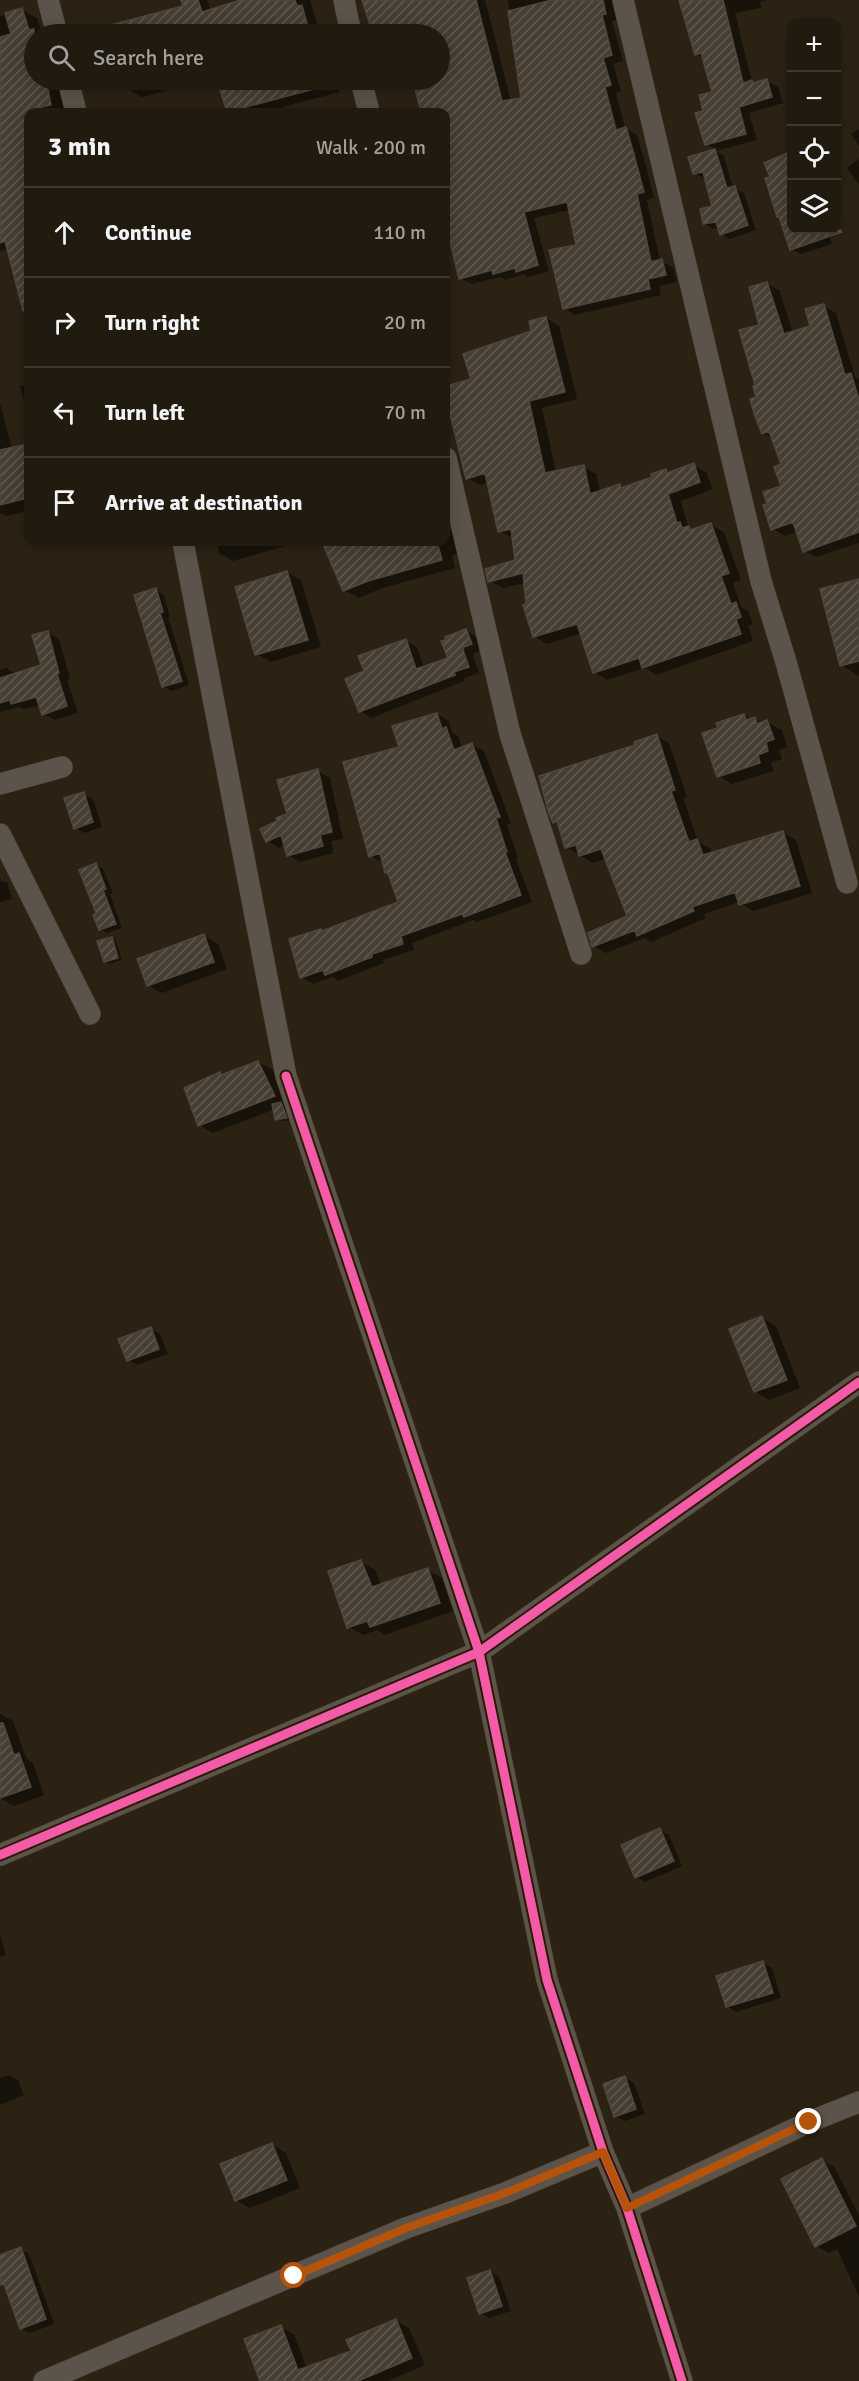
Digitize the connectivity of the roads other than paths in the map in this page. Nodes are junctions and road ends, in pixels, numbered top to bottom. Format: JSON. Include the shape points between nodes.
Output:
{"nodes":[{"id":1,"x":48,"y":0,"type":"edge"},
{"id":2,"x":344,"y":0,"type":"edge"},
{"id":3,"x":623,"y":0,"type":"edge"},
{"id":4,"x":54,"y":24,"type":"edge"},
{"id":5,"x":349,"y":24,"type":"edge"},
{"id":6,"x":70,"y":90,"type":"edge"},
{"id":7,"x":364,"y":90,"type":"edge"},
{"id":8,"x":75,"y":108,"type":"edge"},
{"id":9,"x":368,"y":108,"type":"edge"},
{"id":10,"x":450,"y":475,"type":"edge"},
{"id":11,"x":184,"y":546,"type":"edge"},
{"id":12,"x":62,"y":767,"type":"dead end"},
{"id":13,"x":0,"y":784,"type":"edge"},
{"id":14,"x":0,"y":834,"type":"edge"},
{"id":15,"x":847,"y":883,"type":"dead end"},
{"id":16,"x":581,"y":954,"type":"dead end"},
{"id":17,"x":90,"y":1014,"type":"dead end"},
{"id":18,"x":859,"y":1382,"type":"edge"},
{"id":19,"x":479,"y":1653,"type":"junction"},
{"id":20,"x":0,"y":1855,"type":"edge"},
{"id":21,"x":859,"y":2102,"type":"edge"},
{"id":22,"x":603,"y":2152,"type":"junction"},
{"id":23,"x":627,"y":2208,"type":"junction"},
{"id":24,"x":44,"y":2381,"type":"edge"},
{"id":25,"x":682,"y":2381,"type":"edge"}],
"edges":[{"from":1,"to":4,"type":"street"},
{"from":2,"to":5,"type":"street"},
{"from":3,"to":15,"type":"street","via":[[761,581]]},
{"from":6,"to":8,"type":"street"},
{"from":7,"to":9,"type":"street"},
{"from":10,"to":16,"type":"street","via":[[510,734]]},
{"from":11,"to":19,"type":"street","via":[[286,1076]]},
{"from":12,"to":13,"type":"street"},
{"from":14,"to":17,"type":"street"},
{"from":18,"to":19,"type":"street"},
{"from":19,"to":20,"type":"street"},
{"from":19,"to":22,"type":"street","via":[[547,1980]]},
{"from":21,"to":23,"type":"street"},
{"from":22,"to":23,"type":"street"},
{"from":22,"to":24,"type":"street","via":[[406,2228]]},
{"from":23,"to":25,"type":"street"}]}
